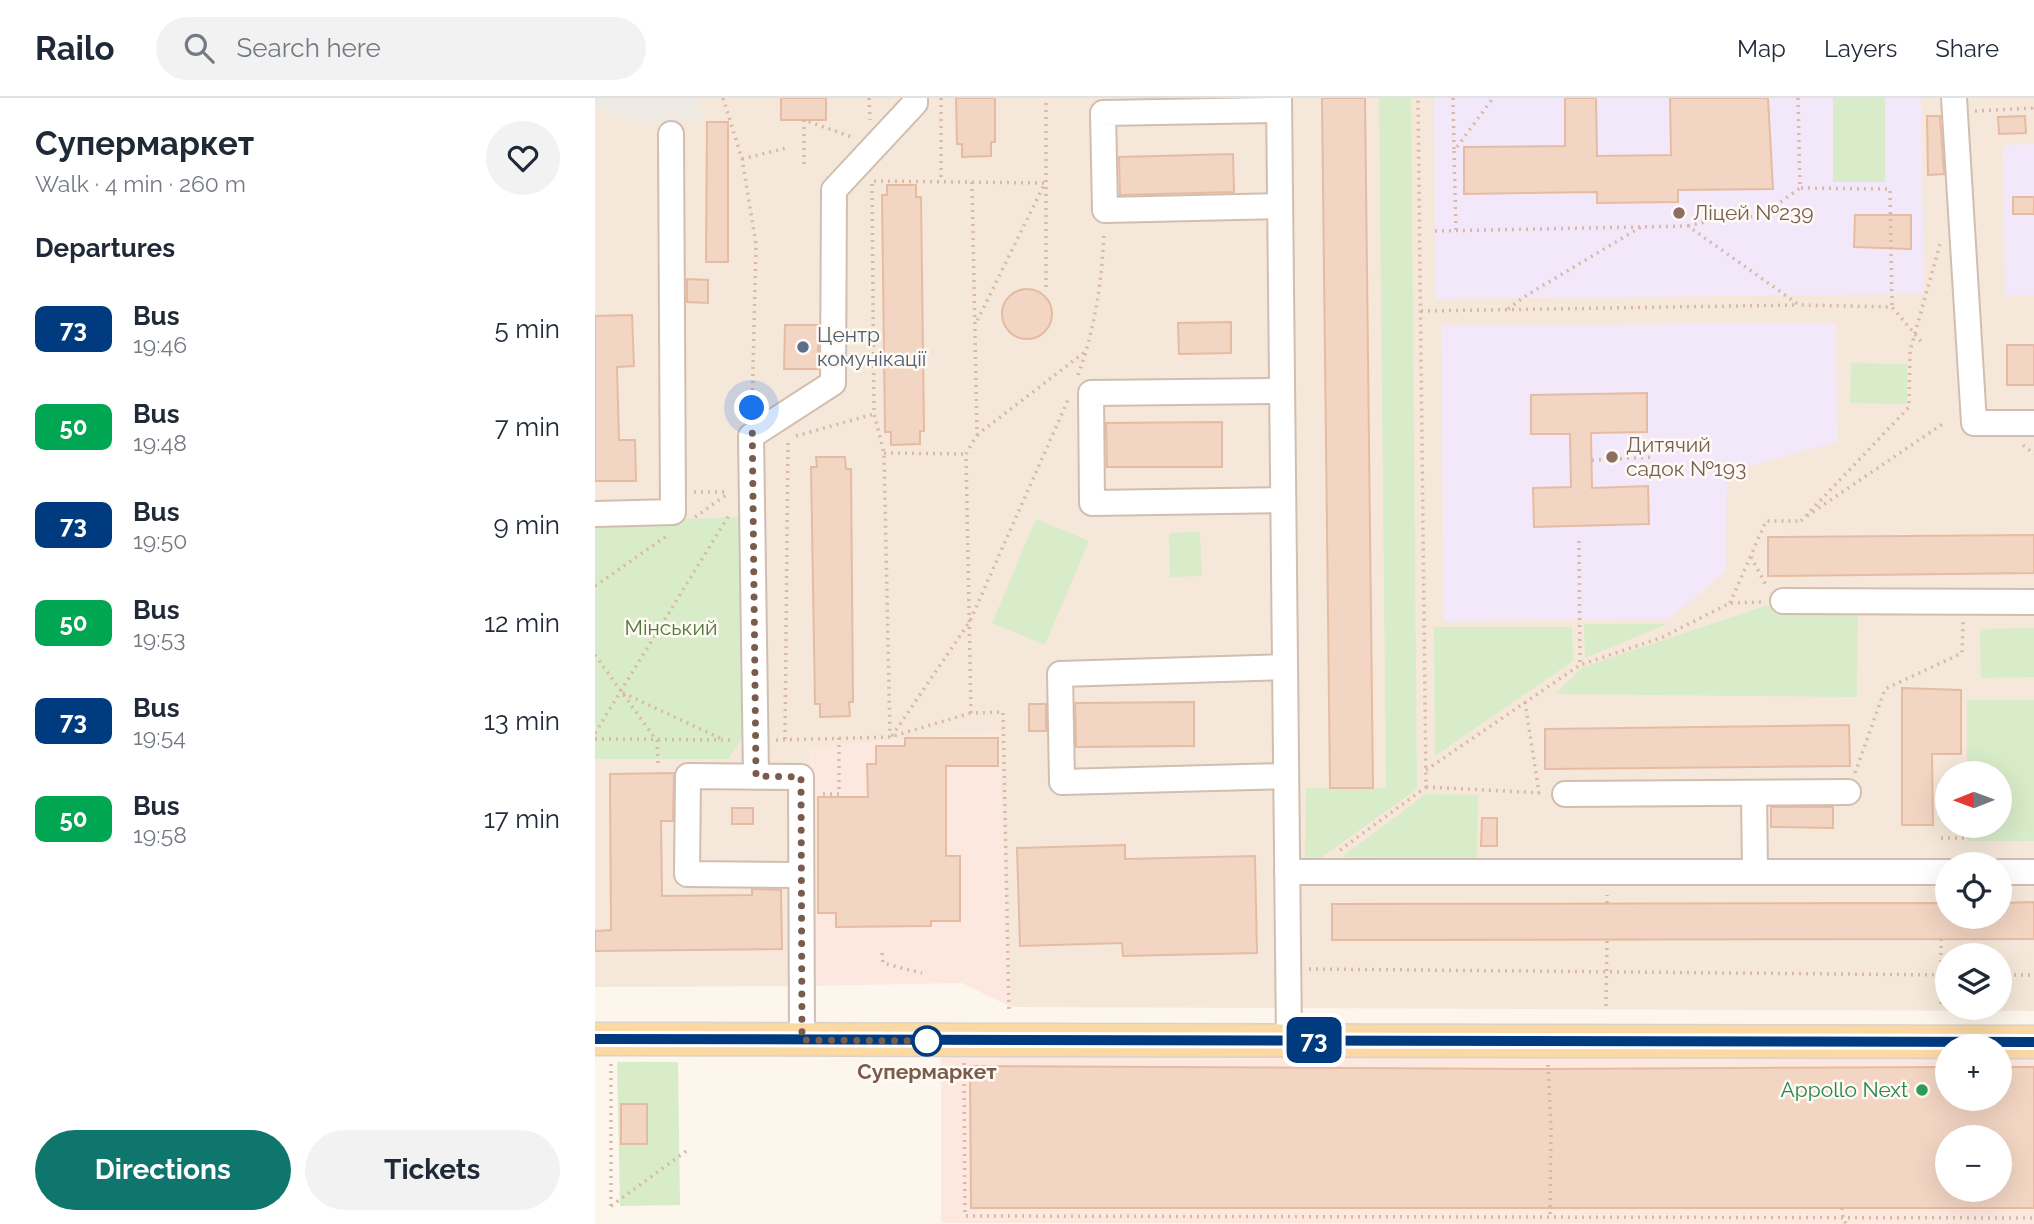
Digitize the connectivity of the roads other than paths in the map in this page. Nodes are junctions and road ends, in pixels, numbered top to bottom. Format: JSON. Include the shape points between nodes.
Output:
{"nodes":[{"id":1,"x":915,"y":98,"type":"edge"},
{"id":2,"x":1279,"y":104,"type":"edge"},
{"id":3,"x":1959,"y":105,"type":"edge"},
{"id":4,"x":671,"y":134,"type":"dead end"},
{"id":5,"x":1280,"y":206,"type":"junction"},
{"id":6,"x":1282,"y":391,"type":"junction"},
{"id":7,"x":2034,"y":423,"type":"edge"},
{"id":8,"x":1283,"y":500,"type":"junction"},
{"id":9,"x":595,"y":514,"type":"edge"},
{"id":10,"x":1779,"y":602,"type":"road end"},
{"id":11,"x":2034,"y":602,"type":"edge"},
{"id":12,"x":1285,"y":667,"type":"junction"},
{"id":13,"x":756,"y":776,"type":"junction"},
{"id":14,"x":1286,"y":776,"type":"junction"},
{"id":15,"x":1848,"y":792,"type":"road end"},
{"id":16,"x":1754,"y":793,"type":"junction"},
{"id":17,"x":1565,"y":794,"type":"road end"},
{"id":18,"x":1287,"y":872,"type":"junction"},
{"id":19,"x":1755,"y":872,"type":"junction"},
{"id":20,"x":1935,"y":872,"type":"edge"},
{"id":21,"x":2012,"y":872,"type":"edge"},
{"id":22,"x":2034,"y":872,"type":"edge"},
{"id":23,"x":800,"y":875,"type":"junction"},
{"id":24,"x":802,"y":1040,"type":"junction"},
{"id":25,"x":1289,"y":1040,"type":"junction"},
{"id":26,"x":2034,"y":1042,"type":"edge"},
{"id":27,"x":603,"y":1047,"type":"edge"}],
"edges":[{"from":1,"to":13,"type":"lane","via":[[834,190],[834,383],[751,436]]},
{"from":2,"to":5,"type":"lane"},
{"from":2,"to":5,"type":"lane","via":[[1103,113],[1105,209]]},
{"from":3,"to":7,"type":"lane","via":[[1974,423]]},
{"from":4,"to":9,"type":"lane","via":[[673,512]]},
{"from":5,"to":6,"type":"lane"},
{"from":6,"to":8,"type":"lane"},
{"from":6,"to":8,"type":"lane","via":[[1081,393],[1092,503]]},
{"from":8,"to":12,"type":"lane"},
{"from":10,"to":11,"type":"lane"},
{"from":12,"to":14,"type":"lane"},
{"from":12,"to":14,"type":"lane","via":[[1060,674],[1062,782]]},
{"from":13,"to":23,"type":"lane","via":[[801,777]]},
{"from":13,"to":23,"type":"lane","via":[[688,776],[687,874]]},
{"from":14,"to":18,"type":"lane"},
{"from":15,"to":16,"type":"lane"},
{"from":16,"to":17,"type":"lane"},
{"from":16,"to":19,"type":"lane"},
{"from":18,"to":19,"type":"lane"},
{"from":18,"to":25,"type":"lane"},
{"from":19,"to":20,"type":"lane"},
{"from":21,"to":22,"type":"lane"},
{"from":23,"to":24,"type":"lane"},
{"from":24,"to":25,"type":"main road"},
{"from":24,"to":27,"type":"main road"},
{"from":25,"to":26,"type":"main road"}]}
